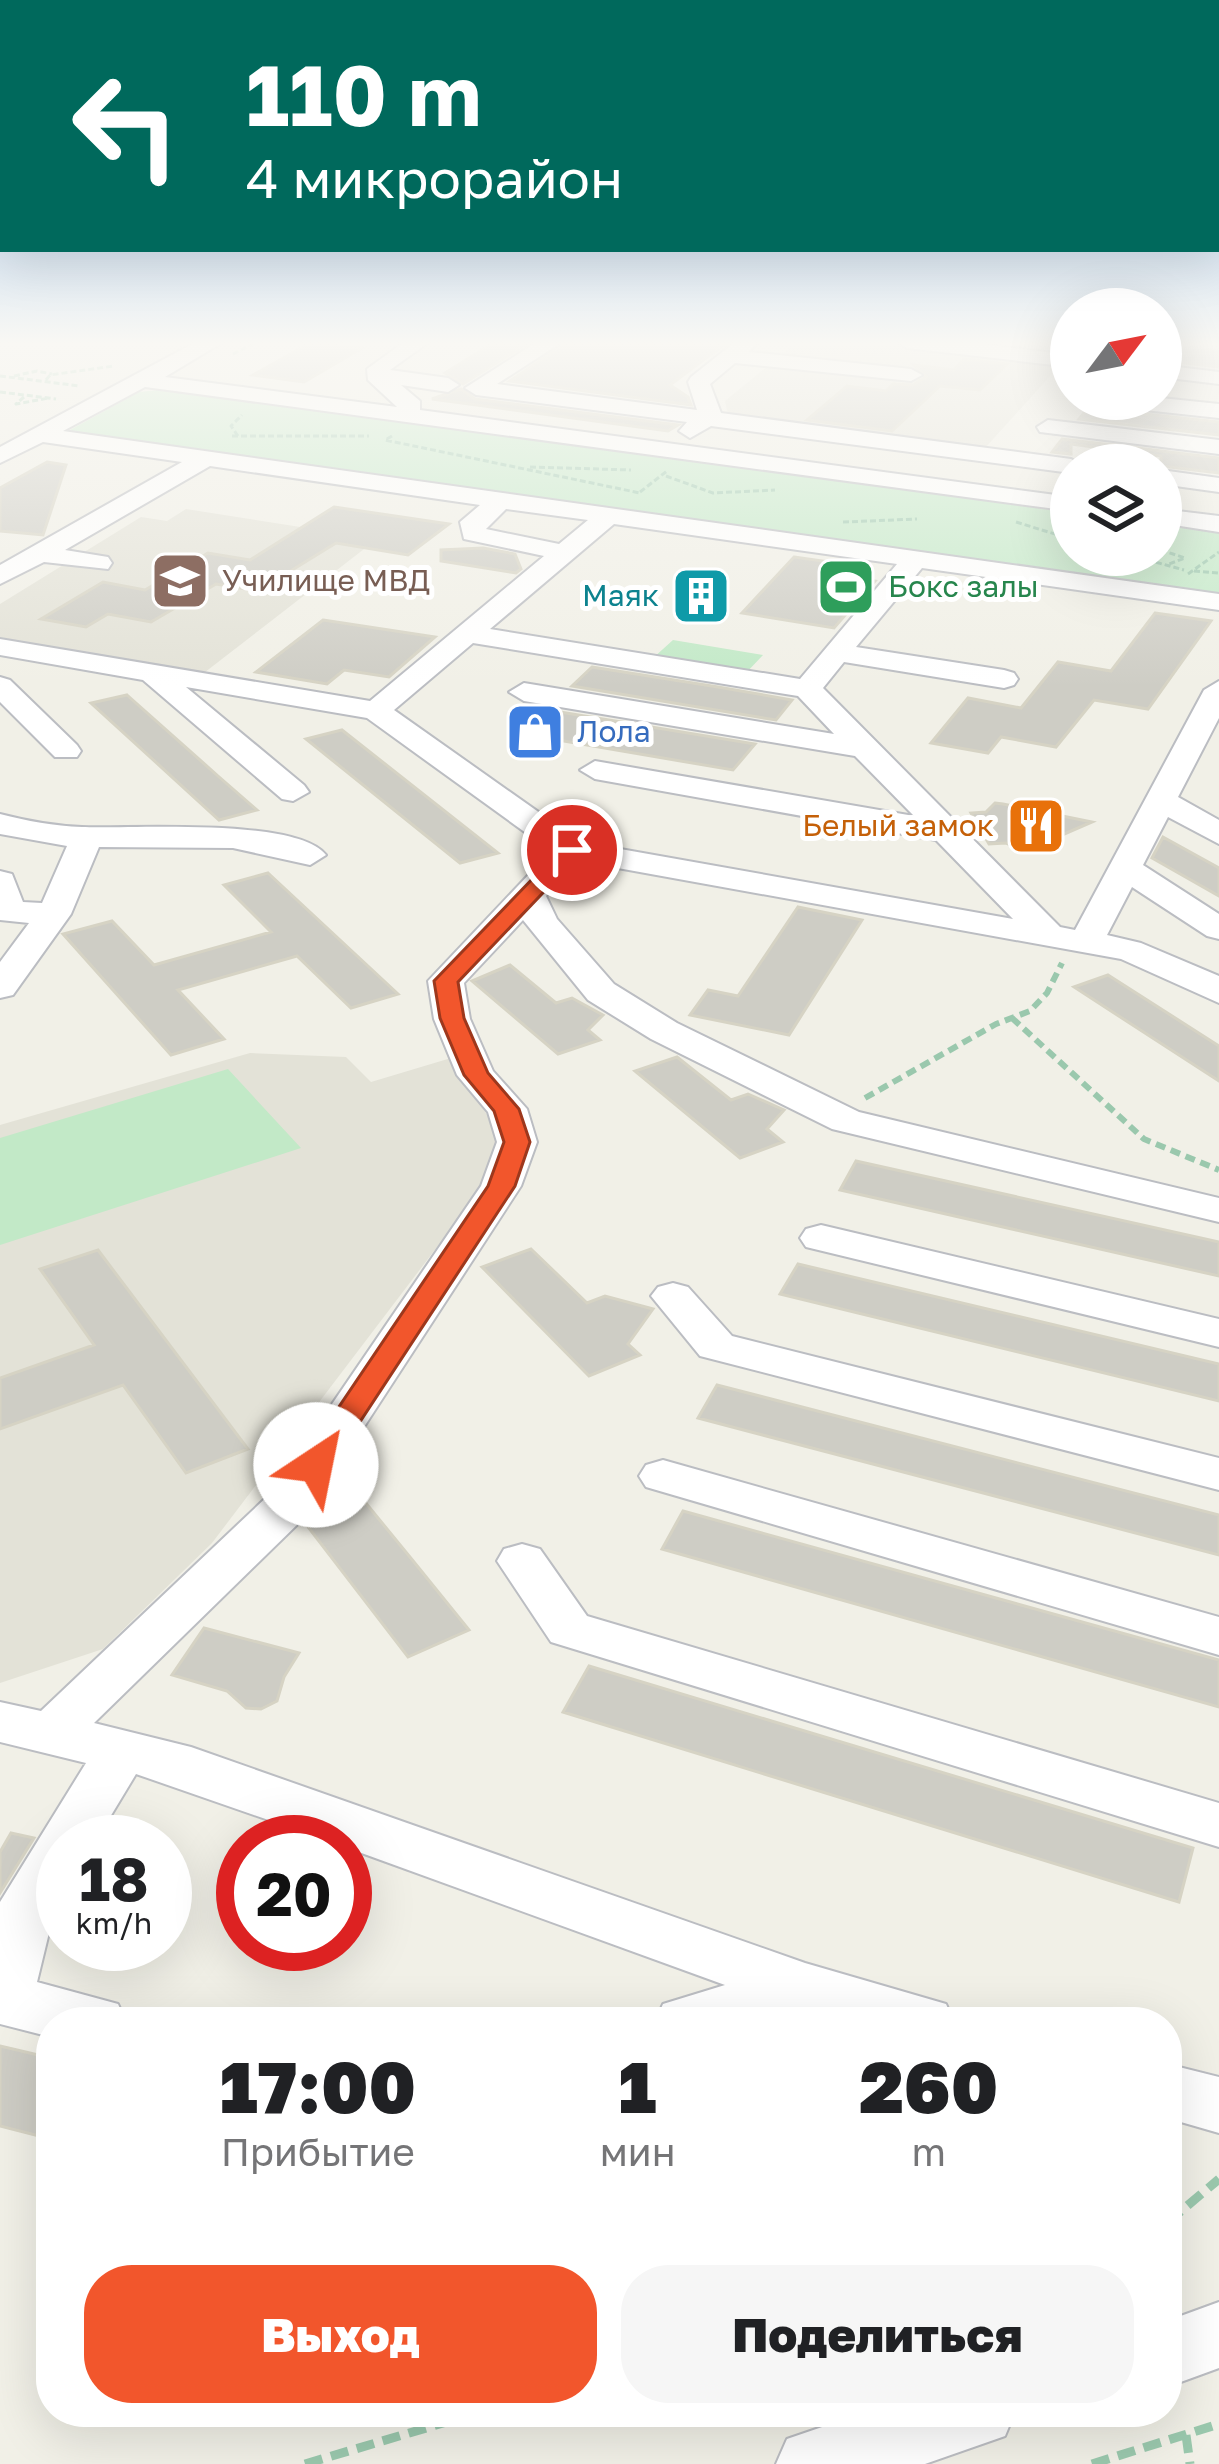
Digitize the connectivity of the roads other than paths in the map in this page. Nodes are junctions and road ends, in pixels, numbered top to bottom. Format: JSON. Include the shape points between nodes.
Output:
{"nodes":[{"id":1,"x":201,"y":457,"type":"edge"},
{"id":2,"x":268,"y":457,"type":"edge"},
{"id":3,"x":641,"y":457,"type":"edge"},
{"id":4,"x":676,"y":457,"type":"edge"},
{"id":5,"x":999,"y":457,"type":"edge"},
{"id":6,"x":1024,"y":457,"type":"edge"},
{"id":7,"x":1022,"y":460,"type":"junction"},
{"id":8,"x":672,"y":462,"type":"junction"},
{"id":9,"x":1050,"y":463,"type":"edge"},
{"id":10,"x":173,"y":478,"type":"junction"},
{"id":11,"x":1182,"y":480,"type":"edge"},
{"id":12,"x":1219,"y":485,"type":"edge"},
{"id":13,"x":957,"y":489,"type":"junction"},
{"id":14,"x":502,"y":500,"type":"junction"},
{"id":15,"x":1050,"y":501,"type":"edge"},
{"id":16,"x":609,"y":515,"type":"junction"},
{"id":17,"x":1182,"y":519,"type":"edge"},
{"id":18,"x":473,"y":522,"type":"junction"},
{"id":19,"x":1219,"y":524,"type":"edge"},
{"id":20,"x":917,"y":545,"type":"junction"},
{"id":21,"x":40,"y":553,"type":"junction"},
{"id":22,"x":567,"y":553,"type":"junction"},
{"id":23,"x":99,"y":562,"type":"dead end"},
{"id":24,"x":0,"y":576,"type":"edge"},
{"id":25,"x":1219,"y":602,"type":"edge"},
{"id":26,"x":467,"y":634,"type":"junction"},
{"id":27,"x":0,"y":647,"type":"edge"},
{"id":28,"x":838,"y":652,"type":"junction"},
{"id":29,"x":152,"y":673,"type":"junction"},
{"id":30,"x":1004,"y":680,"type":"dead end"},
{"id":31,"x":0,"y":686,"type":"edge"},
{"id":32,"x":807,"y":688,"type":"junction"},
{"id":33,"x":524,"y":692,"type":"dead end"},
{"id":34,"x":1218,"y":695,"type":"edge"},
{"id":35,"x":376,"y":711,"type":"junction"},
{"id":36,"x":865,"y":748,"type":"junction"},
{"id":37,"x":66,"y":751,"type":"dead end"},
{"id":38,"x":595,"y":770,"type":"dead end"},
{"id":39,"x":293,"y":792,"type":"dead end"},
{"id":40,"x":1161,"y":800,"type":"junction"},
{"id":41,"x":0,"y":824,"type":"edge"},
{"id":42,"x":948,"y":832,"type":"junction"},
{"id":43,"x":1219,"y":834,"type":"edge"},
{"id":44,"x":86,"y":838,"type":"junction"},
{"id":45,"x":572,"y":850,"type":"junction"},
{"id":46,"x":310,"y":855,"type":"dead end"},
{"id":47,"x":1125,"y":868,"type":"junction"},
{"id":48,"x":0,"y":881,"type":"edge"},
{"id":49,"x":528,"y":894,"type":"junction"},
{"id":50,"x":54,"y":914,"type":"junction"},
{"id":51,"x":1219,"y":929,"type":"edge"},
{"id":52,"x":1048,"y":935,"type":"junction"},
{"id":53,"x":1086,"y":942,"type":"junction"},
{"id":54,"x":1203,"y":971,"type":"edge"},
{"id":55,"x":0,"y":987,"type":"edge"},
{"id":56,"x":1219,"y":992,"type":"edge"},
{"id":57,"x":1219,"y":1210,"type":"edge"},
{"id":58,"x":821,"y":1238,"type":"dead end"},
{"id":59,"x":673,"y":1295,"type":"dead end"},
{"id":60,"x":1219,"y":1334,"type":"edge"},
{"id":61,"x":1219,"y":1474,"type":"edge"},
{"id":62,"x":663,"y":1476,"type":"dead end"},
{"id":63,"x":521,"y":1561,"type":"dead end"},
{"id":64,"x":1219,"y":1636,"type":"edge"},
{"id":65,"x":27,"y":1726,"type":"edge"},
{"id":66,"x":122,"y":1751,"type":"junction"},
{"id":67,"x":83,"y":1815,"type":"edge"},
{"id":68,"x":1219,"y":1825,"type":"edge"},
{"id":69,"x":36,"y":1892,"type":"edge"},
{"id":70,"x":804,"y":1988,"type":"junction"},
{"id":71,"x":738,"y":2007,"type":"edge"},
{"id":72,"x":871,"y":2007,"type":"edge"},
{"id":73,"x":36,"y":2008,"type":"edge"},
{"id":74,"x":1182,"y":2095,"type":"edge"},
{"id":75,"x":1219,"y":2105,"type":"edge"},
{"id":76,"x":932,"y":2427,"type":"edge"},
{"id":77,"x":812,"y":2464,"type":"edge"}],
"edges":[{"from":1,"to":10,"type":"street"},
{"from":2,"to":14,"type":"street"},
{"from":3,"to":8,"type":"street"},
{"from":4,"to":8,"type":"street"},
{"from":5,"to":7,"type":"street"},
{"from":6,"to":7,"type":"street"},
{"from":7,"to":9,"type":"street"},
{"from":7,"to":13,"type":"street","via":[[1008,475]]},
{"from":8,"to":13,"type":"street"},
{"from":10,"to":18,"type":"street"},
{"from":10,"to":21,"type":"street"},
{"from":11,"to":12,"type":"street"},
{"from":13,"to":15,"type":"street"},
{"from":14,"to":16,"type":"street"},
{"from":14,"to":18,"type":"street"},
{"from":16,"to":20,"type":"street"},
{"from":16,"to":22,"type":"street"},
{"from":17,"to":19,"type":"street"},
{"from":18,"to":22,"type":"street","via":[[483,538]]},
{"from":20,"to":25,"type":"street"},
{"from":20,"to":28,"type":"street"},
{"from":21,"to":23,"type":"street"},
{"from":21,"to":24,"type":"street"},
{"from":22,"to":26,"type":"street"},
{"from":26,"to":32,"type":"street"},
{"from":26,"to":35,"type":"street"},
{"from":27,"to":29,"type":"street"},
{"from":28,"to":30,"type":"street"},
{"from":28,"to":32,"type":"street"},
{"from":29,"to":35,"type":"street"},
{"from":29,"to":39,"type":"street"},
{"from":31,"to":37,"type":"street"},
{"from":32,"to":36,"type":"street"},
{"from":33,"to":36,"type":"street"},
{"from":34,"to":40,"type":"street"},
{"from":35,"to":45,"type":"street"},
{"from":36,"to":42,"type":"street"},
{"from":38,"to":42,"type":"street"},
{"from":40,"to":43,"type":"street"},
{"from":40,"to":47,"type":"street"},
{"from":41,"to":44,"type":"street"},
{"from":42,"to":52,"type":"street"},
{"from":44,"to":46,"type":"street","via":[[253,837]]},
{"from":44,"to":50,"type":"street"},
{"from":45,"to":49,"type":"street"},
{"from":45,"to":52,"type":"street"},
{"from":47,"to":51,"type":"street"},
{"from":47,"to":53,"type":"street"},
{"from":48,"to":50,"type":"street","via":[[8,912]]},
{"from":49,"to":57,"type":"street","via":[[541,922],[602,992],[846,1121]]},
{"from":49,"to":65,"type":"street","via":[[446,981],[476,1075],[506,1109],[517,1142],[501,1186],[290,1504],[164,1620]]},
{"from":50,"to":55,"type":"street"},
{"from":52,"to":53,"type":"street"},
{"from":53,"to":54,"type":"street"},
{"from":54,"to":56,"type":"street"},
{"from":58,"to":60,"type":"street"},
{"from":59,"to":61,"type":"street","via":[[716,1346]]},
{"from":62,"to":64,"type":"street"},
{"from":63,"to":68,"type":"street","via":[[568,1629]]},
{"from":65,"to":66,"type":"street"},
{"from":66,"to":67,"type":"street"},
{"from":66,"to":70,"type":"street","via":[[172,1762]]},
{"from":69,"to":73,"type":"street","via":[[4,2000]]},
{"from":70,"to":71,"type":"street"},
{"from":70,"to":72,"type":"street"},
{"from":74,"to":75,"type":"street"},
{"from":76,"to":77,"type":"street"}]}
